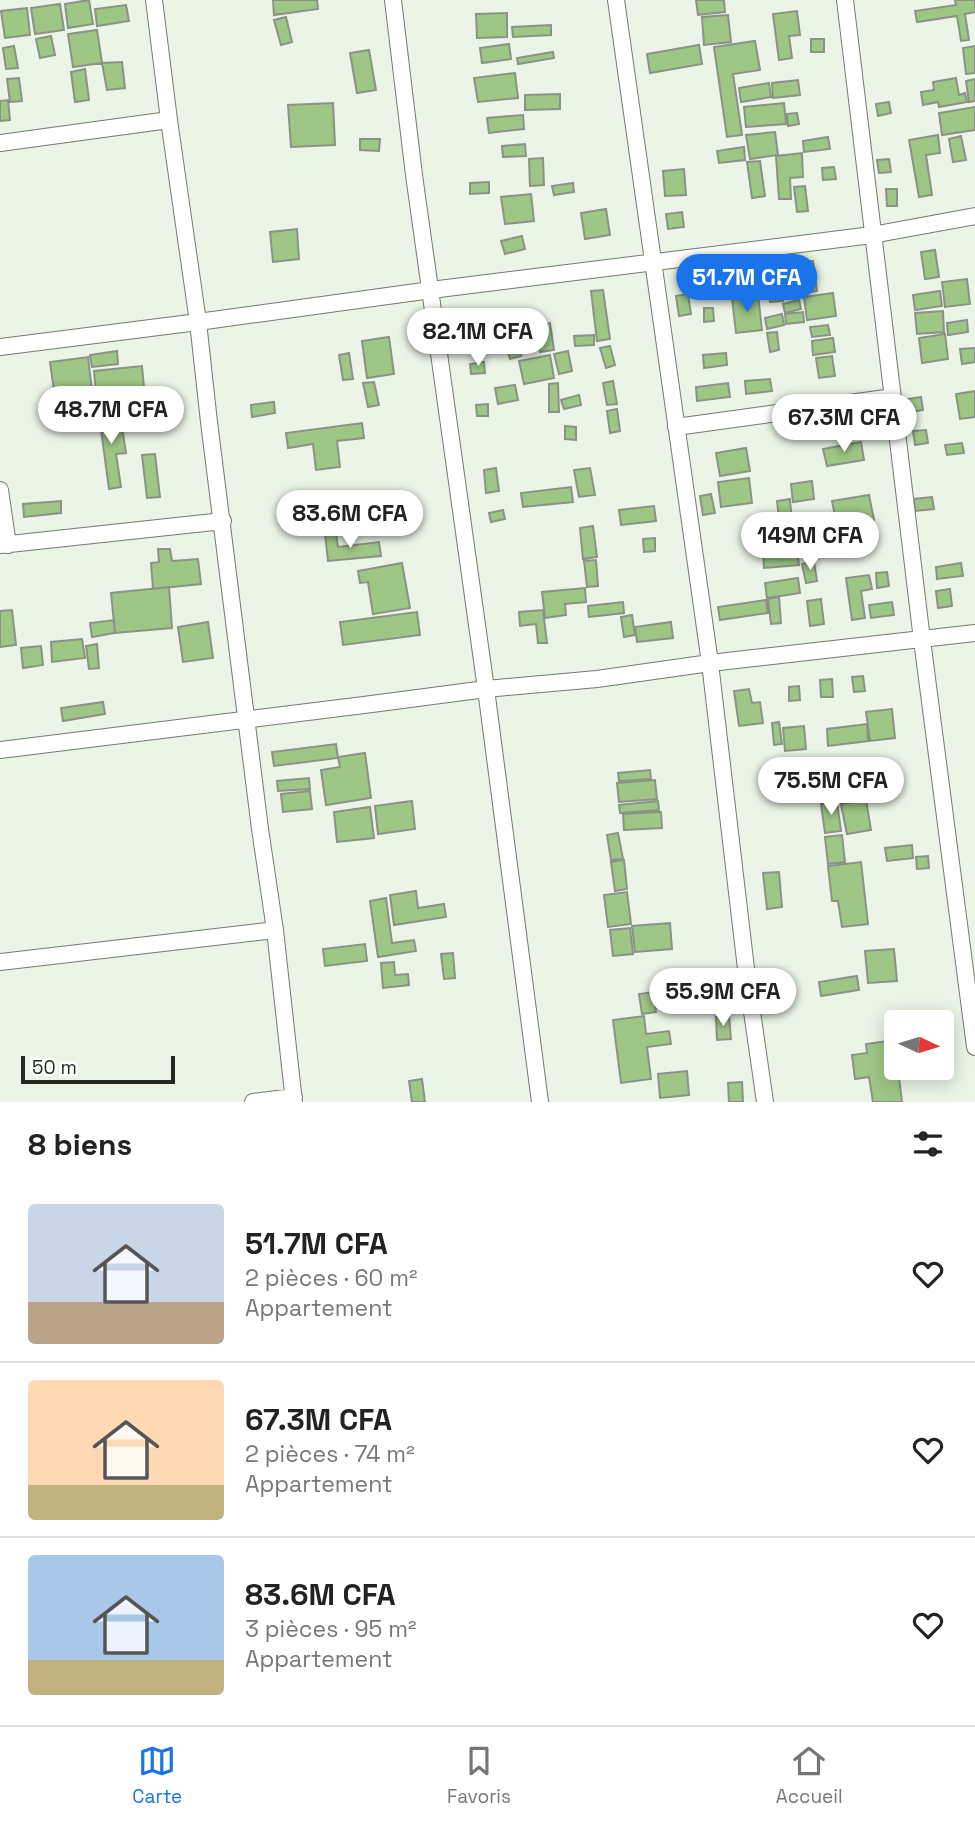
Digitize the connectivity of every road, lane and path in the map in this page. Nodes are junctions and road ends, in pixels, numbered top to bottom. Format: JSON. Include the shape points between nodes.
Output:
{"nodes":[{"id":1,"x":154,"y":0,"type":"edge"},
{"id":2,"x":393,"y":0,"type":"edge"},
{"id":3,"x":616,"y":0,"type":"edge"},
{"id":4,"x":845,"y":0,"type":"edge"},
{"id":5,"x":169,"y":120,"type":"junction"},
{"id":6,"x":0,"y":144,"type":"edge"},
{"id":7,"x":975,"y":216,"type":"edge"},
{"id":8,"x":872,"y":235,"type":"junction"},
{"id":9,"x":653,"y":263,"type":"junction"},
{"id":10,"x":431,"y":290,"type":"junction"},
{"id":11,"x":198,"y":322,"type":"junction"},
{"id":12,"x":0,"y":347,"type":"edge"},
{"id":13,"x":892,"y":397,"type":"junction"},
{"id":14,"x":676,"y":427,"type":"junction"},
{"id":15,"x":0,"y":490,"type":"edge"},
{"id":16,"x":223,"y":521,"type":"junction"},
{"id":17,"x":4,"y":545,"type":"edge"},
{"id":18,"x":975,"y":634,"type":"edge"},
{"id":19,"x":922,"y":640,"type":"junction"},
{"id":20,"x":710,"y":663,"type":"junction"},
{"id":21,"x":485,"y":689,"type":"junction"},
{"id":22,"x":247,"y":718,"type":"junction"},
{"id":23,"x":0,"y":750,"type":"edge"},
{"id":24,"x":275,"y":930,"type":"junction"},
{"id":25,"x":0,"y":962,"type":"edge"},
{"id":26,"x":975,"y":1047,"type":"edge"},
{"id":27,"x":294,"y":1100,"type":"edge"},
{"id":28,"x":253,"y":1102,"type":"edge"},
{"id":29,"x":540,"y":1102,"type":"edge"},
{"id":30,"x":765,"y":1102,"type":"edge"}],
"edges":[{"from":1,"to":5,"type":"street"},
{"from":2,"to":10,"type":"street"},
{"from":3,"to":9,"type":"street"},
{"from":4,"to":8,"type":"street"},
{"from":5,"to":6,"type":"street"},
{"from":5,"to":11,"type":"street"},
{"from":7,"to":8,"type":"street"},
{"from":8,"to":9,"type":"street"},
{"from":8,"to":13,"type":"street"},
{"from":9,"to":10,"type":"street"},
{"from":9,"to":14,"type":"street"},
{"from":10,"to":11,"type":"street"},
{"from":10,"to":21,"type":"street"},
{"from":11,"to":12,"type":"street"},
{"from":11,"to":16,"type":"street"},
{"from":13,"to":14,"type":"street"},
{"from":13,"to":19,"type":"street"},
{"from":14,"to":20,"type":"street"},
{"from":15,"to":17,"type":"street"},
{"from":16,"to":17,"type":"street"},
{"from":16,"to":22,"type":"street"},
{"from":18,"to":19,"type":"street"},
{"from":19,"to":20,"type":"street"},
{"from":19,"to":26,"type":"street"},
{"from":20,"to":21,"type":"street"},
{"from":20,"to":30,"type":"street"},
{"from":21,"to":22,"type":"street"},
{"from":21,"to":29,"type":"street"},
{"from":22,"to":23,"type":"street"},
{"from":22,"to":24,"type":"street"},
{"from":24,"to":25,"type":"street"},
{"from":24,"to":27,"type":"street"},
{"from":27,"to":28,"type":"street"}]}
